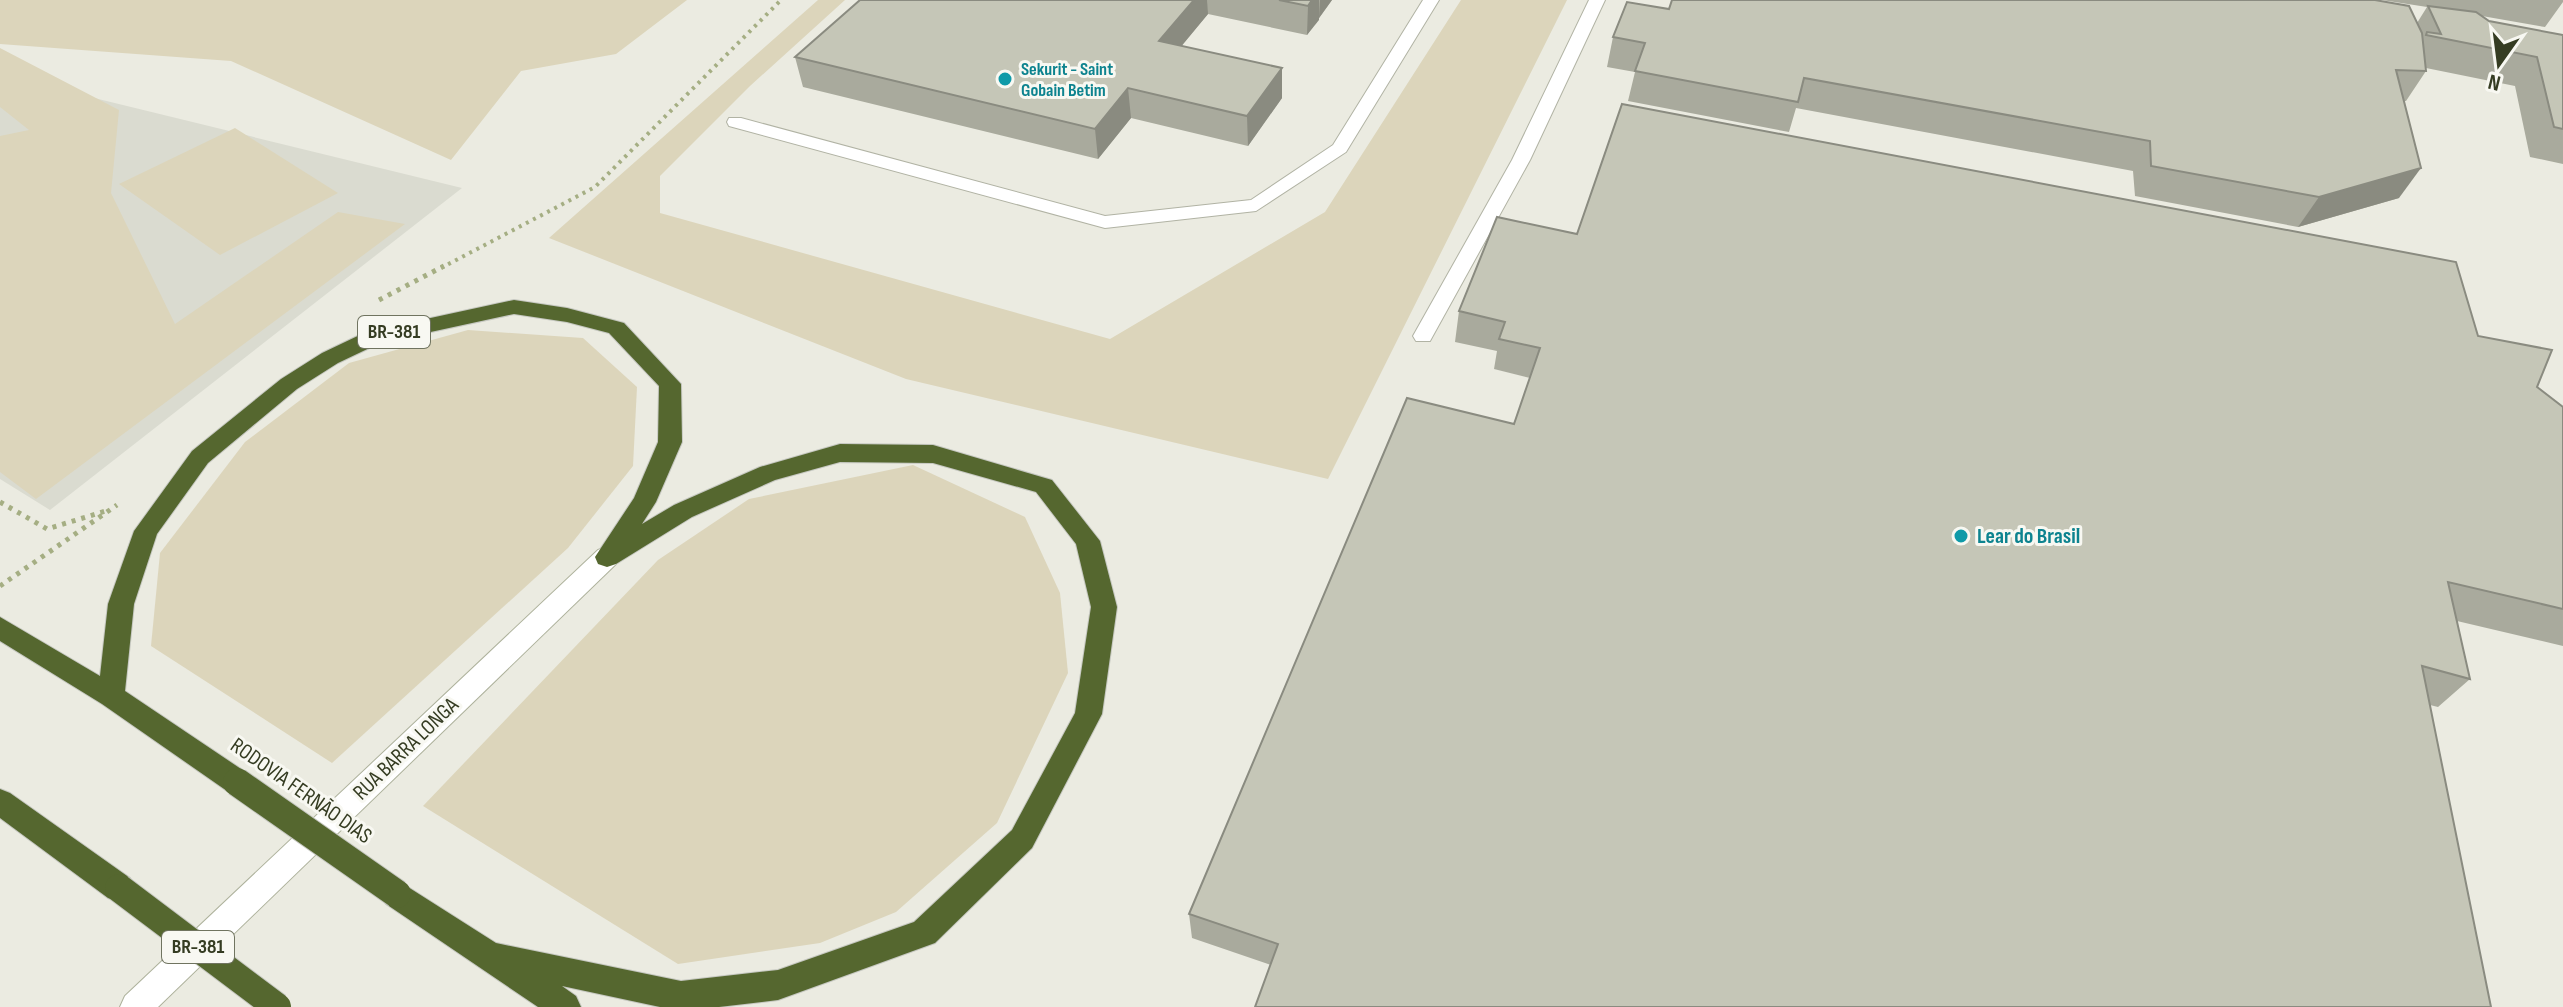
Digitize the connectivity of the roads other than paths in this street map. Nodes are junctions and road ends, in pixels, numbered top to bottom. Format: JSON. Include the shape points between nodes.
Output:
{"nodes":[{"id":1,"x":1431,"y":0,"type":"edge"},
{"id":2,"x":1597,"y":0,"type":"edge"},
{"id":3,"x":735,"y":122,"type":"dead end"},
{"id":4,"x":1423,"y":336,"type":"dead end"},
{"id":5,"x":607,"y":557,"type":"junction"},
{"id":6,"x":0,"y":628,"type":"edge"},
{"id":7,"x":111,"y":696,"type":"junction"},
{"id":8,"x":0,"y":802,"type":"edge"},
{"id":9,"x":487,"y":956,"type":"junction"},
{"id":10,"x":136,"y":1007,"type":"edge"},
{"id":11,"x":277,"y":1007,"type":"edge"},
{"id":12,"x":565,"y":1007,"type":"edge"}],
"edges":[{"from":1,"to":3,"type":"lane","via":[[1340,148],[1256,205],[1105,222]]},
{"from":2,"to":4,"type":"lane","via":[[1521,160]]},
{"from":5,"to":7,"type":"highway","number":"BR-381","via":[[644,502],[670,442],[670,384],[616,328],[514,307],[374,337],[289,384],[200,457],[146,531],[121,604]]},
{"from":5,"to":9,"type":"highway","via":[[683,511],[768,473],[840,453],[933,454],[1044,486],[1088,541],[1104,607],[1088,714],[1022,839],[924,933],[778,985],[681,996]]},
{"from":5,"to":10,"type":"main road","name":"RUA BARRA LONGA"},
{"from":6,"to":7,"type":"highway","name":"RODOVIA FERNÃO DIAS"},
{"from":7,"to":9,"type":"highway","name":"RODOVIA FERNÃO DIAS","bridge":true},
{"from":8,"to":11,"type":"highway","number":"BR-381","bridge":true},
{"from":9,"to":12,"type":"highway","name":"RODOVIA FERNÃO DIAS"}]}
